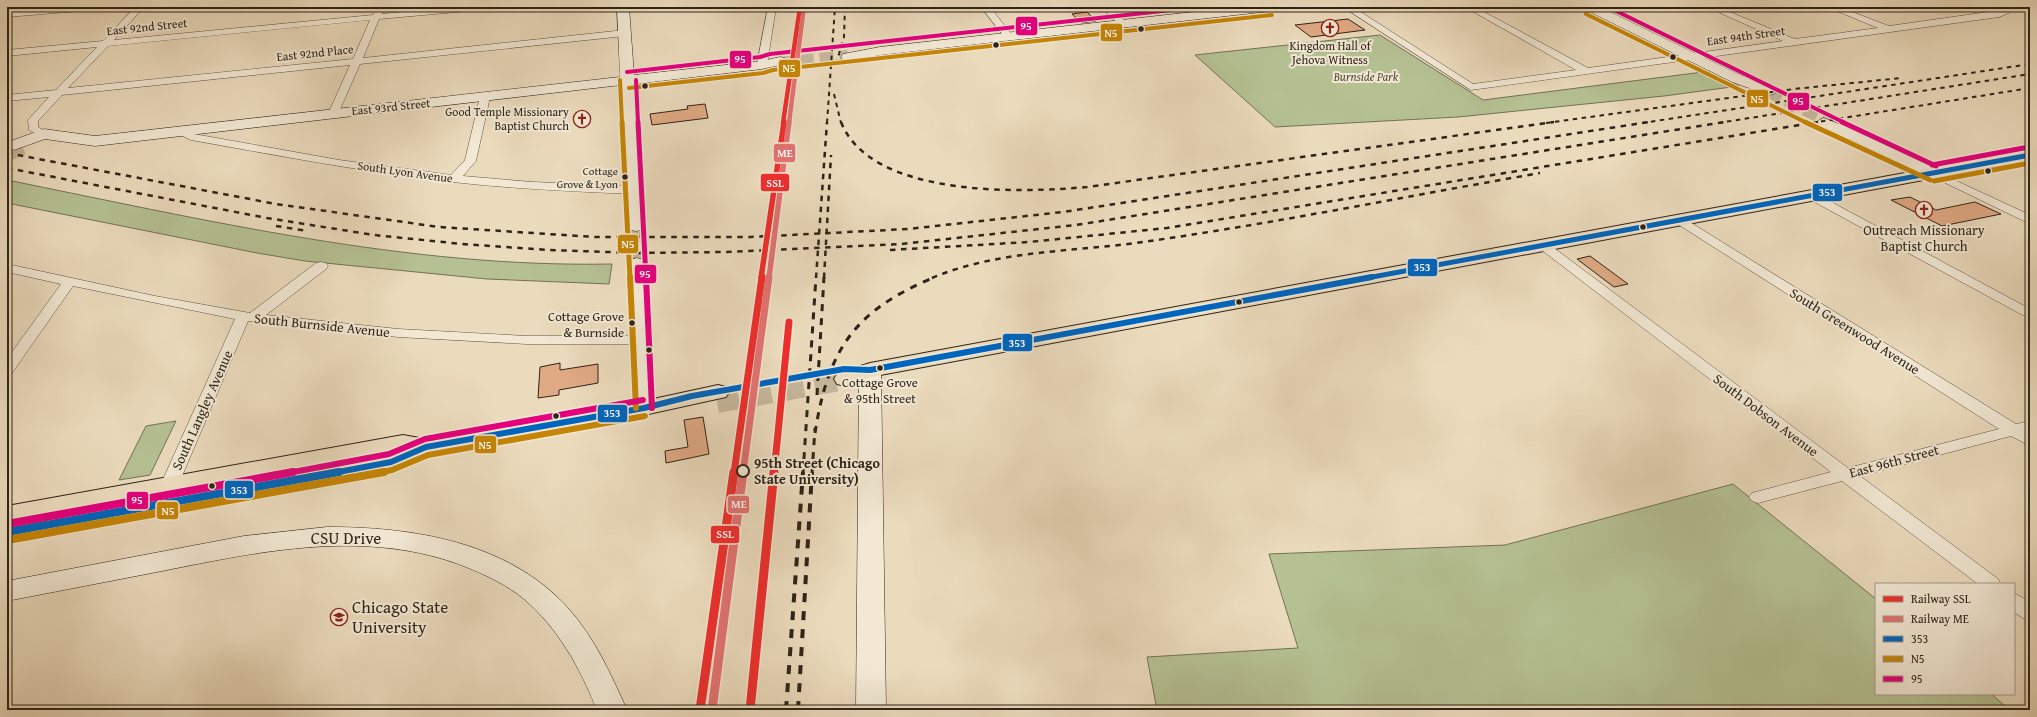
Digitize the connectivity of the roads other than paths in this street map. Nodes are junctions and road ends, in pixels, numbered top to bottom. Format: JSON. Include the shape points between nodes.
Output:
{"nodes":[{"id":1,"x":90,"y":7,"type":"edge"},
{"id":2,"x":140,"y":7,"type":"edge"},
{"id":3,"x":380,"y":7,"type":"edge"},
{"id":4,"x":480,"y":7,"type":"edge"},
{"id":5,"x":623,"y":7,"type":"edge"},
{"id":6,"x":772,"y":7,"type":"edge"},
{"id":7,"x":877,"y":7,"type":"edge"},
{"id":8,"x":985,"y":7,"type":"edge"},
{"id":9,"x":1106,"y":7,"type":"edge"},
{"id":10,"x":1271,"y":7,"type":"edge"},
{"id":11,"x":1347,"y":7,"type":"edge"},
{"id":12,"x":1469,"y":7,"type":"edge"},
{"id":13,"x":1590,"y":7,"type":"edge"},
{"id":14,"x":1711,"y":7,"type":"edge"},
{"id":15,"x":1832,"y":7,"type":"edge"},
{"id":16,"x":1995,"y":7,"type":"edge"},
{"id":17,"x":2022,"y":7,"type":"edge"},
{"id":18,"x":862,"y":8,"type":"dead end"},
{"id":19,"x":2007,"y":8,"type":"junction"},
{"id":20,"x":1230,"y":9,"type":"edge"},
{"id":21,"x":7,"y":14,"type":"edge"},
{"id":22,"x":376,"y":17,"type":"junction"},
{"id":23,"x":1124,"y":24,"type":"junction"},
{"id":24,"x":1888,"y":29,"type":"junction"},
{"id":25,"x":625,"y":33,"type":"junction"},
{"id":26,"x":1009,"y":37,"type":"junction"},
{"id":27,"x":1793,"y":42,"type":"junction"},
{"id":28,"x":106,"y":43,"type":"junction"},
{"id":29,"x":7,"y":53,"type":"edge"},
{"id":30,"x":848,"y":55,"type":"tunnel mouth"},
{"id":31,"x":1691,"y":56,"type":"junction"},
{"id":32,"x":356,"y":61,"type":"junction"},
{"id":33,"x":780,"y":62,"type":"tunnel mouth"},
{"id":34,"x":762,"y":65,"type":"junction"},
{"id":35,"x":1586,"y":71,"type":"junction"},
{"id":36,"x":628,"y":80,"type":"junction"},
{"id":37,"x":60,"y":92,"type":"junction"},
{"id":38,"x":1765,"y":92,"type":"tunnel mouth"},
{"id":39,"x":485,"y":97,"type":"junction"},
{"id":40,"x":7,"y":98,"type":"edge"},
{"id":41,"x":333,"y":114,"type":"junction"},
{"id":42,"x":1828,"y":123,"type":"tunnel mouth"},
{"id":43,"x":179,"y":132,"type":"junction"},
{"id":44,"x":44,"y":134,"type":"junction"},
{"id":45,"x":18,"y":146,"type":"tunnel mouth"},
{"id":46,"x":2030,"y":155,"type":"edge"},
{"id":47,"x":1933,"y":173,"type":"junction"},
{"id":48,"x":454,"y":178,"type":"junction"},
{"id":49,"x":634,"y":190,"type":"junction"},
{"id":50,"x":1811,"y":196,"type":"junction"},
{"id":51,"x":1680,"y":220,"type":"junction"},
{"id":52,"x":2030,"y":220,"type":"edge"},
{"id":53,"x":636,"y":226,"type":"tunnel mouth"},
{"id":54,"x":1541,"y":245,"type":"junction"},
{"id":55,"x":637,"y":264,"type":"tunnel mouth"},
{"id":56,"x":321,"y":266,"type":"dead end"},
{"id":57,"x":7,"y":268,"type":"edge"},
{"id":58,"x":69,"y":282,"type":"junction"},
{"id":59,"x":2030,"y":315,"type":"edge"},
{"id":60,"x":248,"y":317,"type":"junction"},
{"id":61,"x":641,"y":340,"type":"junction"},
{"id":62,"x":7,"y":370,"type":"edge"},
{"id":63,"x":870,"y":370,"type":"junction"},
{"id":64,"x":845,"y":374,"type":"tunnel mouth"},
{"id":65,"x":717,"y":397,"type":"tunnel mouth"},
{"id":66,"x":644,"y":408,"type":"junction"},
{"id":67,"x":2030,"y":426,"type":"edge"},
{"id":68,"x":2013,"y":430,"type":"junction"},
{"id":69,"x":2030,"y":441,"type":"edge"},
{"id":70,"x":1845,"y":474,"type":"junction"},
{"id":71,"x":165,"y":495,"type":"junction"},
{"id":72,"x":1758,"y":497,"type":"dead end"},
{"id":73,"x":7,"y":515,"type":"edge"},
{"id":74,"x":7,"y":532,"type":"edge"},
{"id":75,"x":1990,"y":583,"type":"edge"},
{"id":76,"x":7,"y":591,"type":"edge"},
{"id":77,"x":2015,"y":602,"type":"edge"},
{"id":78,"x":2030,"y":613,"type":"edge"},
{"id":79,"x":612,"y":710,"type":"edge"},
{"id":80,"x":871,"y":710,"type":"edge"}],
"edges":[{"from":1,"to":21,"type":"street"},
{"from":2,"to":28,"type":"street"},
{"from":3,"to":22,"type":"street"},
{"from":4,"to":22,"type":"street","name":"East 92nd Street"},
{"from":5,"to":25,"type":"street"},
{"from":6,"to":34,"type":"street"},
{"from":7,"to":18,"type":"street"},
{"from":8,"to":26,"type":"street"},
{"from":9,"to":23,"type":"street"},
{"from":10,"to":20,"type":"street"},
{"from":11,"to":35,"type":"street","name":"East 94th Street","via":[[1471,87]]},
{"from":12,"to":35,"type":"street"},
{"from":13,"to":31,"type":"street"},
{"from":14,"to":27,"type":"street"},
{"from":15,"to":24,"type":"street"},
{"from":16,"to":19,"type":"street"},
{"from":17,"to":19,"type":"street","name":"East 94th Street"},
{"from":19,"to":24,"type":"street","name":"East 94th Street","via":[[1999,14]]},
{"from":20,"to":23,"type":"street"},
{"from":22,"to":28,"type":"street","name":"East 92nd Street"},
{"from":22,"to":32,"type":"street"},
{"from":23,"to":26,"type":"street"},
{"from":24,"to":27,"type":"street","name":"East 94th Street"},
{"from":25,"to":32,"type":"street","name":"East 92nd Place"},
{"from":25,"to":36,"type":"street"},
{"from":26,"to":30,"type":"street"},
{"from":27,"to":31,"type":"street","name":"East 94th Street"},
{"from":28,"to":29,"type":"street","name":"East 92nd Street"},
{"from":28,"to":37,"type":"street"},
{"from":31,"to":35,"type":"street","name":"East 94th Street"},
{"from":31,"to":38,"type":"street","via":[[1737,78],[1745,85]]},
{"from":32,"to":37,"type":"street","name":"East 92nd Place"},
{"from":32,"to":41,"type":"street"},
{"from":33,"to":34,"type":"street","name":"East 93rd Street"},
{"from":34,"to":36,"type":"street","name":"East 93rd Street"},
{"from":36,"to":39,"type":"street","name":"East 93rd Street"},
{"from":36,"to":49,"type":"street"},
{"from":37,"to":40,"type":"street","name":"East 92nd Place"},
{"from":37,"to":44,"type":"street","via":[[33,120],[34,128]]},
{"from":39,"to":41,"type":"street","name":"East 93rd Street"},
{"from":39,"to":48,"type":"street","via":[[470,161]]},
{"from":41,"to":43,"type":"street","name":"East 93rd Street"},
{"from":42,"to":47,"type":"street"},
{"from":43,"to":44,"type":"street","name":"East 93rd Street","via":[[95,141]]},
{"from":43,"to":48,"type":"street","name":"South Lyon Avenue","via":[[191,137],[341,163]]},
{"from":44,"to":45,"type":"street"},
{"from":46,"to":47,"type":"main road"},
{"from":47,"to":50,"type":"main road"},
{"from":47,"to":52,"type":"street"},
{"from":48,"to":49,"type":"street","name":"South Lyon Avenue","via":[[543,186]]},
{"from":49,"to":53,"type":"street"},
{"from":50,"to":51,"type":"main road"},
{"from":50,"to":59,"type":"street"},
{"from":51,"to":54,"type":"main road"},
{"from":51,"to":68,"type":"street","name":"South Greenwood Avenue"},
{"from":54,"to":63,"type":"main road"},
{"from":54,"to":70,"type":"street","name":"South Dobson Avenue"},
{"from":55,"to":61,"type":"street"},
{"from":56,"to":60,"type":"street","name":"South Langley Avenue"},
{"from":57,"to":58,"type":"street","name":"South Burnside Avenue"},
{"from":58,"to":60,"type":"street","name":"South Burnside Avenue"},
{"from":58,"to":62,"type":"street"},
{"from":60,"to":61,"type":"street","name":"South Burnside Avenue","via":[[398,333],[527,340]]},
{"from":60,"to":71,"type":"street","name":"South Langley Avenue"},
{"from":61,"to":66,"type":"street"},
{"from":63,"to":64,"type":"main road"},
{"from":63,"to":80,"type":"street"},
{"from":65,"to":66,"type":"main road","via":[[694,406]]},
{"from":66,"to":71,"type":"main road","via":[[426,447],[403,444]]},
{"from":67,"to":68,"type":"street","name":"East 96th Street"},
{"from":68,"to":69,"type":"street","name":"South Greenwood Avenue"},
{"from":68,"to":70,"type":"street","name":"East 96th Street"},
{"from":70,"to":72,"type":"street","name":"East 96th Street"},
{"from":70,"to":75,"type":"street","name":"South Dobson Avenue"},
{"from":71,"to":73,"type":"main road"},
{"from":71,"to":74,"type":"main road"},
{"from":76,"to":79,"type":"street","name":"CSU Drive","via":[[280,540],[354,536],[419,543],[476,559],[532,590],[552,608],[570,630],[590,661]]},
{"from":77,"to":78,"type":"street"}]}
